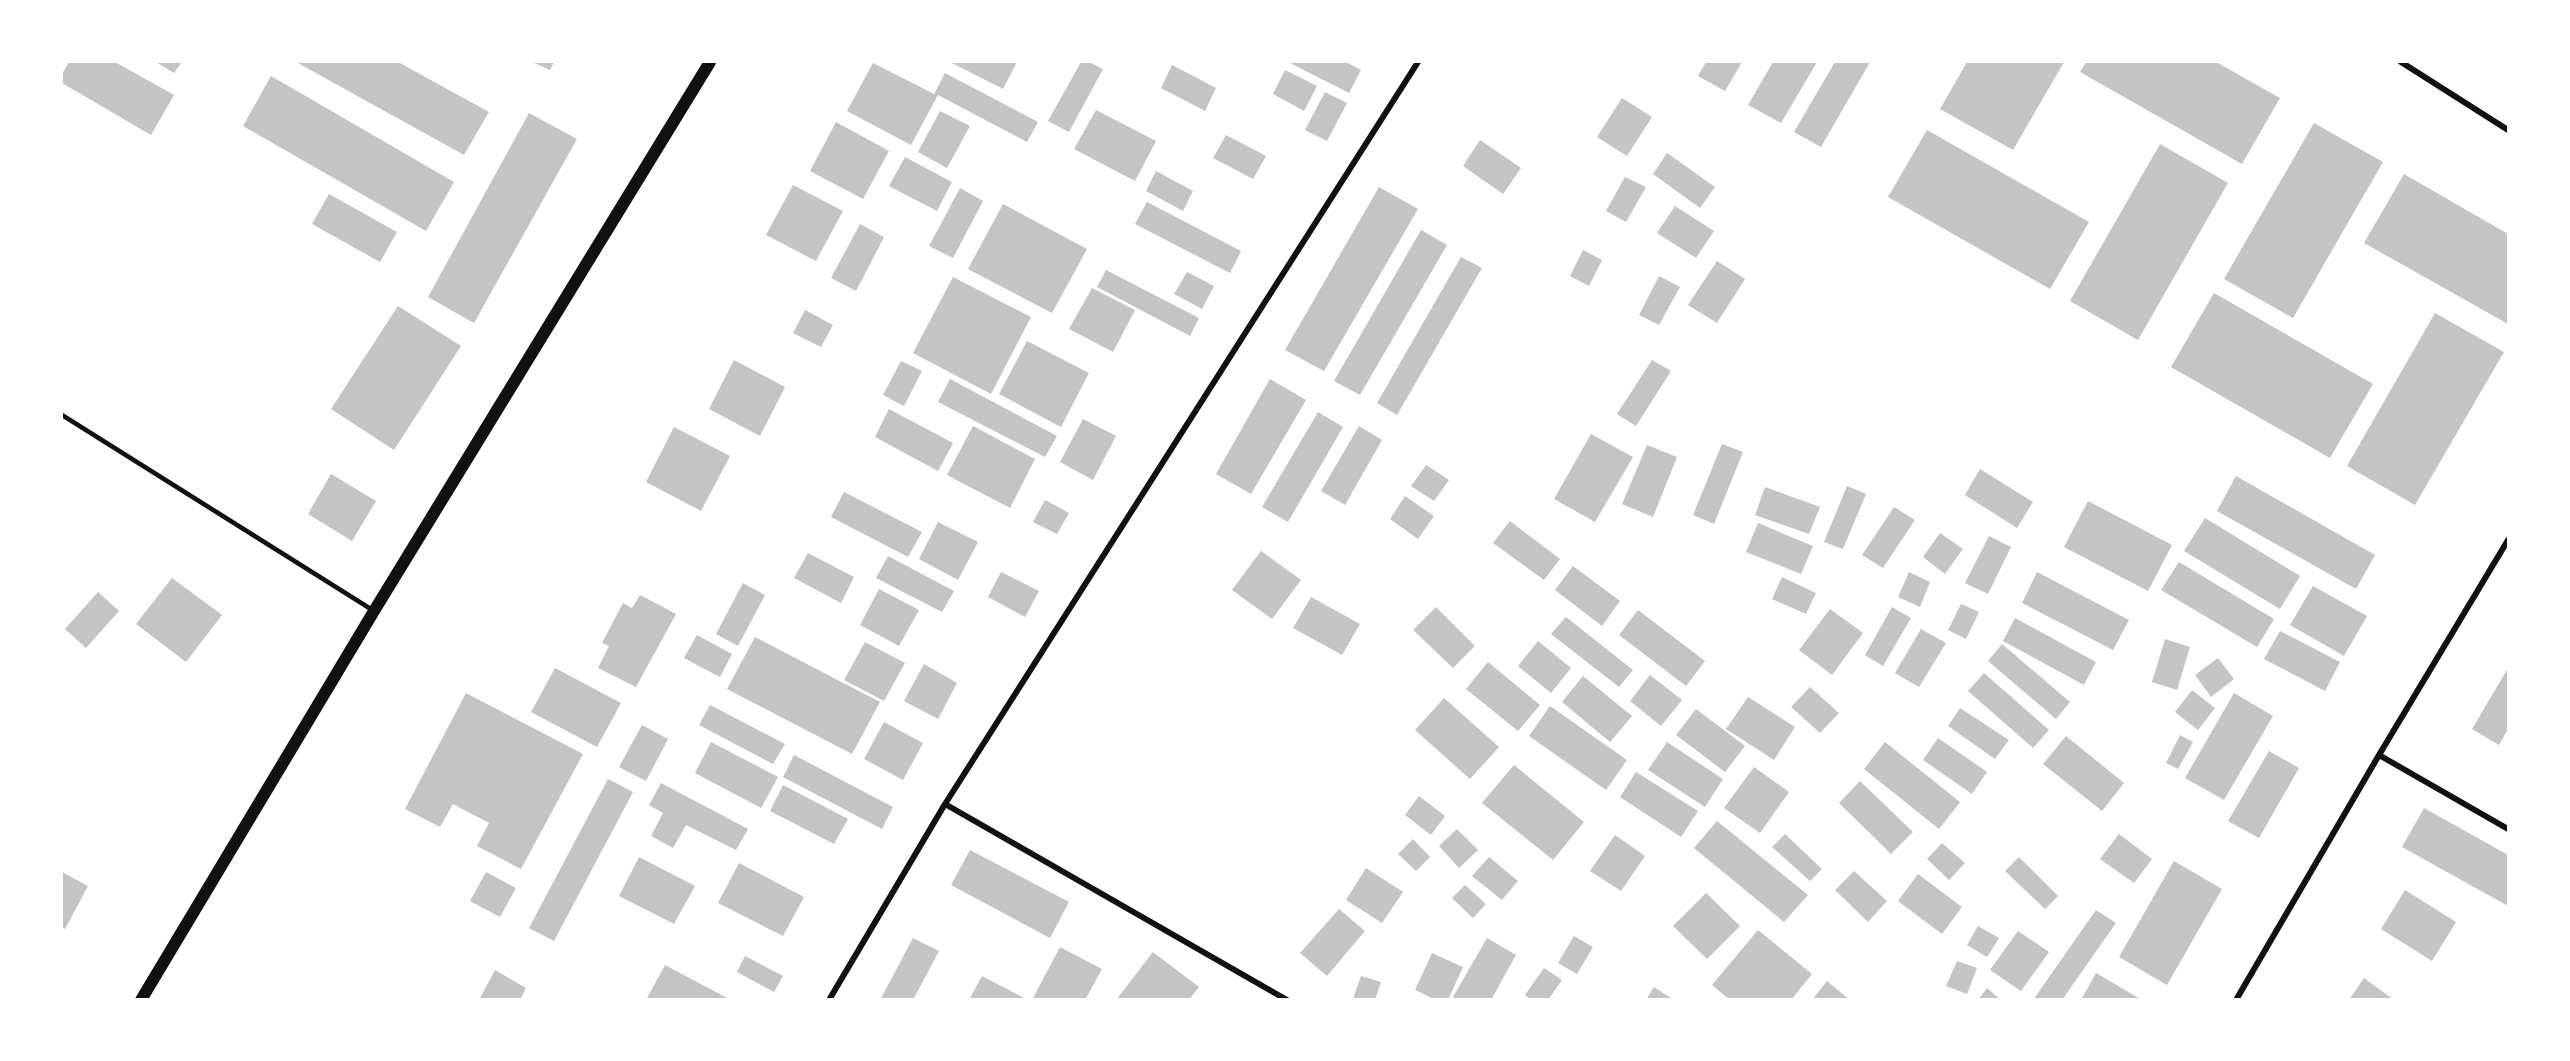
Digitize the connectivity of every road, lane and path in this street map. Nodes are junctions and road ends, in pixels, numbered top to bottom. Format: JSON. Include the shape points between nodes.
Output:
{"nodes":[{"id":1,"x":710,"y":62,"type":"edge"},
{"id":2,"x":1418,"y":62,"type":"edge"},
{"id":3,"x":2401,"y":62,"type":"edge"},
{"id":4,"x":2508,"y":130,"type":"edge"},
{"id":5,"x":62,"y":415,"type":"edge"},
{"id":6,"x":2508,"y":540,"type":"edge"},
{"id":7,"x":374,"y":611,"type":"junction"},
{"id":8,"x":2379,"y":755,"type":"junction"},
{"id":9,"x":945,"y":804,"type":"junction"},
{"id":10,"x":2508,"y":829,"type":"edge"},
{"id":11,"x":141,"y":999,"type":"edge"},
{"id":12,"x":829,"y":999,"type":"edge"},
{"id":13,"x":1287,"y":999,"type":"edge"},
{"id":14,"x":2236,"y":999,"type":"edge"}],
"edges":[{"from":1,"to":7,"type":"main road"},
{"from":2,"to":9,"type":"street"},
{"from":3,"to":4,"type":"street"},
{"from":5,"to":7,"type":"lane"},
{"from":6,"to":8,"type":"street"},
{"from":7,"to":11,"type":"main road"},
{"from":8,"to":10,"type":"street"},
{"from":8,"to":14,"type":"street"},
{"from":9,"to":12,"type":"street"},
{"from":9,"to":13,"type":"street"}]}
